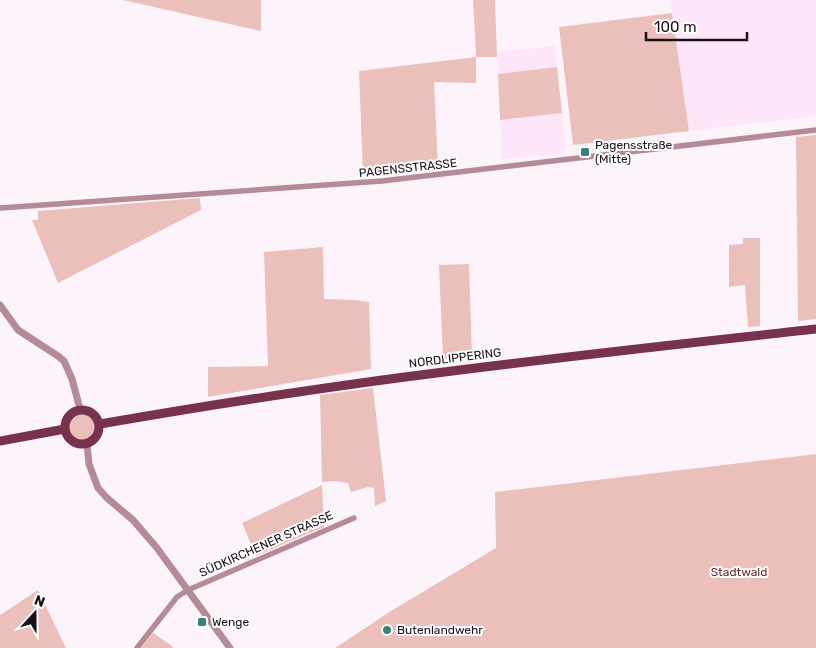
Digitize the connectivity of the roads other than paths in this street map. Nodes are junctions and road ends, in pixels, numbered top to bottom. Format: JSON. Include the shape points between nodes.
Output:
{"nodes":[{"id":1,"x":816,"y":130,"type":"edge"},
{"id":2,"x":0,"y":208,"type":"edge"},
{"id":3,"x":0,"y":305,"type":"edge"},
{"id":4,"x":816,"y":329,"type":"edge"},
{"id":5,"x":80,"y":410,"type":"junction"},
{"id":6,"x":100,"y":424,"type":"junction"},
{"id":7,"x":65,"y":429,"type":"junction"},
{"id":8,"x":0,"y":442,"type":"edge"},
{"id":9,"x":87,"y":444,"type":"junction"},
{"id":10,"x":354,"y":518,"type":"dead end"},
{"id":11,"x":188,"y":590,"type":"junction"},
{"id":12,"x":137,"y":648,"type":"edge"},
{"id":13,"x":230,"y":648,"type":"edge"}],
"edges":[{"from":1,"to":2,"type":"street","name":"PAGENSSTRASSE","via":[[382,181]]},
{"from":3,"to":5,"type":"street","via":[[18,330],[64,361]]},
{"from":4,"to":6,"type":"main road","name":"NORDLIPPERING","via":[[497,365]]},
{"from":5,"to":6,"type":"main road","via":[[96,415]]},
{"from":5,"to":7,"type":"main road","via":[[74,411],[67,419]]},
{"from":6,"to":9,"type":"main road","via":[[96,437]]},
{"from":7,"to":8,"type":"main road"},
{"from":7,"to":9,"type":"main road","via":[[70,440]]},
{"from":9,"to":11,"type":"street","name":"SÜDKIRCHENER STRASSE","via":[[89,464],[98,488],[133,520]]},
{"from":10,"to":11,"type":"street","name":"SÜDKIRCHENER STRASSE"},
{"from":11,"to":12,"type":"street","name":"SÜDKIRCHENER STRASSE","via":[[177,597]]},
{"from":11,"to":13,"type":"street"}]}
